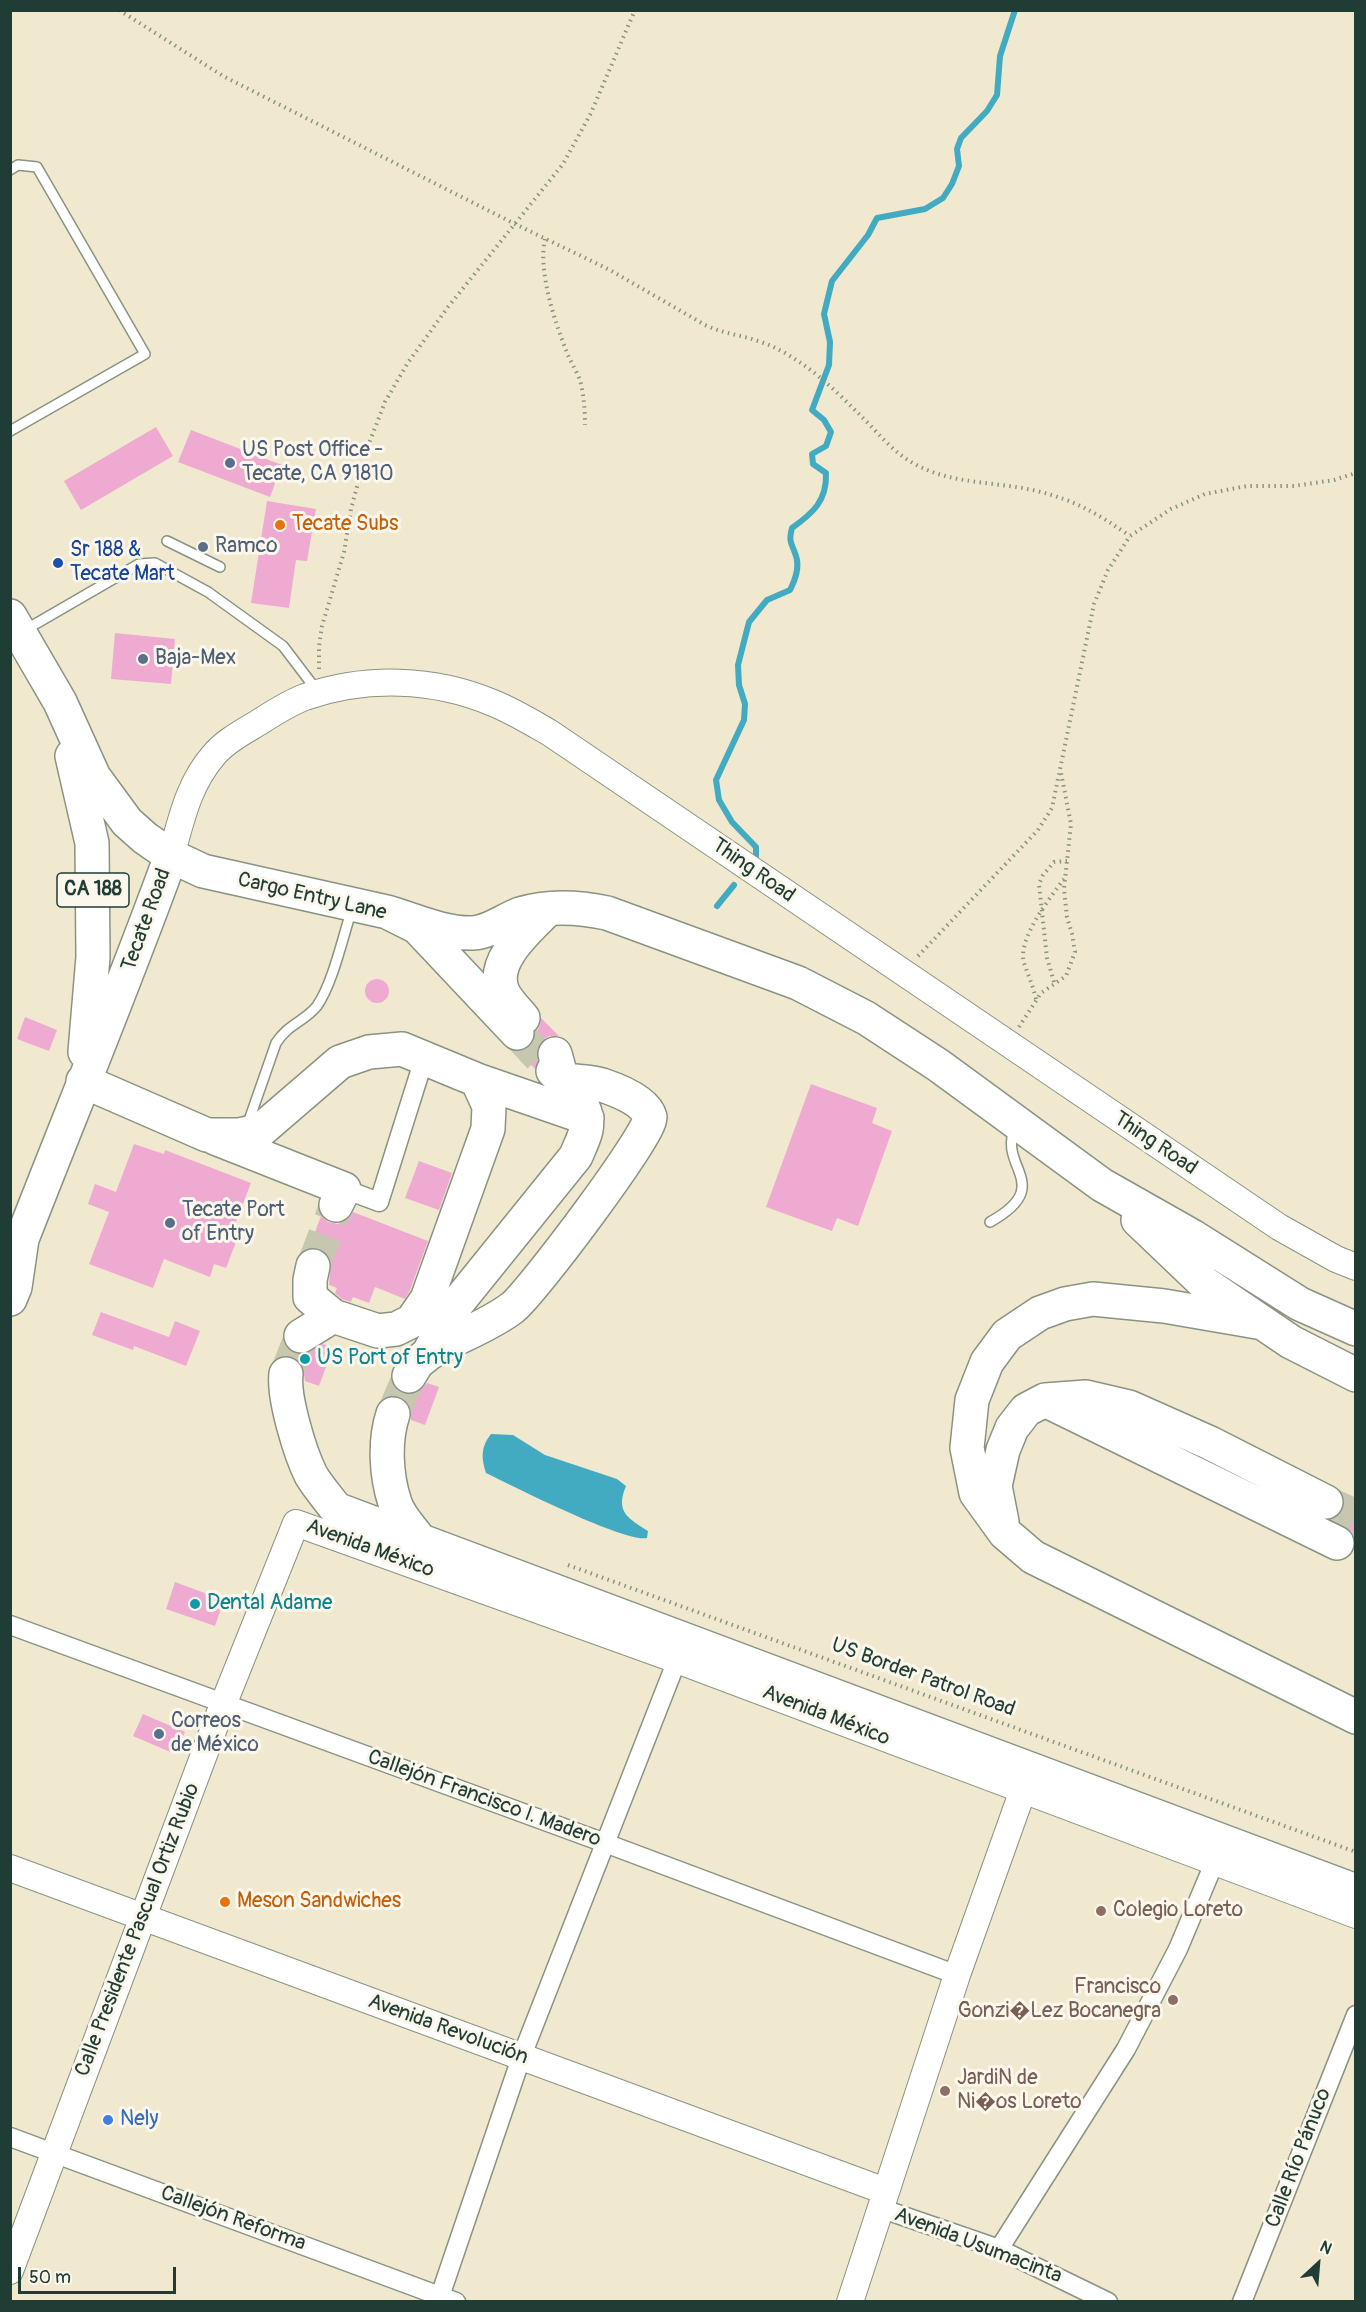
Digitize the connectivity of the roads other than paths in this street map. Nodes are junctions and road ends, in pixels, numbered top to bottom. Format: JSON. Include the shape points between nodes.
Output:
{"nodes":[{"id":1,"x":10,"y":170,"type":"edge"},
{"id":2,"x":10,"y":431,"type":"edge"},
{"id":3,"x":167,"y":541,"type":"dead end"},
{"id":4,"x":220,"y":567,"type":"dead end"},
{"id":5,"x":15,"y":624,"type":"edge"},
{"id":6,"x":319,"y":693,"type":"junction"},
{"id":7,"x":60,"y":702,"type":"junction"},
{"id":8,"x":171,"y":856,"type":"junction"},
{"id":9,"x":353,"y":904,"type":"junction"},
{"id":10,"x":548,"y":909,"type":"junction"},
{"id":11,"x":387,"y":912,"type":"junction"},
{"id":12,"x":424,"y":1059,"type":"junction"},
{"id":13,"x":477,"y":1080,"type":"junction"},
{"id":14,"x":83,"y":1081,"type":"junction"},
{"id":15,"x":587,"y":1118,"type":"junction"},
{"id":16,"x":1017,"y":1124,"type":"junction"},
{"id":17,"x":244,"y":1134,"type":"junction"},
{"id":18,"x":207,"y":1135,"type":"junction"},
{"id":19,"x":1102,"y":1185,"type":"junction"},
{"id":20,"x":340,"y":1197,"type":"joint"},
{"id":21,"x":990,"y":1222,"type":"dead end"},
{"id":22,"x":16,"y":1247,"type":"edge"},
{"id":23,"x":313,"y":1266,"type":"tunnel mouth"},
{"id":24,"x":1356,"y":1267,"type":"edge"},
{"id":25,"x":10,"y":1299,"type":"edge"},
{"id":26,"x":1263,"y":1323,"type":"junction"},
{"id":27,"x":1356,"y":1329,"type":"edge"},
{"id":28,"x":1356,"y":1376,"type":"edge"},
{"id":29,"x":297,"y":1378,"type":"tunnel mouth"},
{"id":30,"x":1045,"y":1400,"type":"junction"},
{"id":31,"x":402,"y":1417,"type":"tunnel mouth"},
{"id":32,"x":1326,"y":1502,"type":"tunnel mouth"},
{"id":33,"x":296,"y":1523,"type":"joint"},
{"id":34,"x":1005,"y":1533,"type":"junction"},
{"id":35,"x":419,"y":1539,"type":"junction"},
{"id":36,"x":1337,"y":1543,"type":"dead end"},
{"id":37,"x":10,"y":1625,"type":"edge"},
{"id":38,"x":677,"y":1660,"type":"junction"},
{"id":39,"x":224,"y":1704,"type":"junction"},
{"id":40,"x":1356,"y":1717,"type":"edge"},
{"id":41,"x":1027,"y":1780,"type":"junction"},
{"id":42,"x":605,"y":1843,"type":"junction"},
{"id":43,"x":1215,"y":1861,"type":"junction"},
{"id":44,"x":10,"y":1868,"type":"edge"},
{"id":45,"x":1356,"y":1891,"type":"edge"},
{"id":46,"x":1356,"y":1915,"type":"edge"},
{"id":47,"x":143,"y":1916,"type":"junction"},
{"id":48,"x":957,"y":1976,"type":"junction"},
{"id":49,"x":1356,"y":2015,"type":"edge"},
{"id":50,"x":521,"y":2058,"type":"junction"},
{"id":51,"x":10,"y":2137,"type":"edge"},
{"id":52,"x":53,"y":2153,"type":"junction"},
{"id":53,"x":882,"y":2199,"type":"junction"},
{"id":54,"x":999,"y":2249,"type":"junction"},
{"id":55,"x":10,"y":2271,"type":"edge"},
{"id":56,"x":445,"y":2300,"type":"edge"},
{"id":57,"x":850,"y":2301,"type":"edge"},
{"id":58,"x":1108,"y":2301,"type":"edge"},
{"id":59,"x":1242,"y":2301,"type":"edge"}],
"edges":[{"from":1,"to":2,"type":"lane","via":[[18,165],[37,166],[146,354]]},
{"from":3,"to":4,"type":"lane"},
{"from":5,"to":6,"type":"lane","via":[[139,564],[155,563],[208,592],[283,646]]},
{"from":5,"to":7,"type":"highway","name":"Tecate Road","number":"CA 188"},
{"from":6,"to":8,"type":"street","name":"Thing Road","via":[[280,709],[213,756],[190,791]]},
{"from":6,"to":24,"type":"street","name":"Thing Road","via":[[356,685],[446,687],[494,703],[550,733],[1278,1227]]},
{"from":7,"to":8,"type":"highway","name":"Tecate Road","number":"CA 188","via":[[94,777],[110,800],[127,822]]},
{"from":7,"to":14,"type":"highway","number":"CA 188","via":[[92,843],[93,957]]},
{"from":8,"to":9,"type":"highway","name":"Cargo Entry Lane","via":[[203,872]]},
{"from":8,"to":14,"type":"highway","name":"Tecate Road","number":"CA 188"},
{"from":9,"to":11,"type":"highway","name":"Cargo Entry Lane"},
{"from":9,"to":17,"type":"lane","via":[[325,993],[308,1016],[284,1032],[276,1043]]},
{"from":10,"to":11,"type":"highway","via":[[520,914],[473,933],[439,928]]},
{"from":10,"to":11,"type":"highway","name":"Cargo Entry Lane","via":[[515,945],[500,976],[503,992],[522,1028],[417,927]]},
{"from":10,"to":16,"type":"highway","via":[[578,906],[607,913],[798,983],[866,1018]]},
{"from":12,"to":13,"type":"highway"},
{"from":12,"to":17,"type":"highway","via":[[402,1048],[369,1052],[340,1062],[261,1130]]},
{"from":12,"to":20,"type":"street","via":[[379,1202]]},
{"from":13,"to":15,"type":"highway"},
{"from":13,"to":23,"type":"highway","via":[[489,1106],[488,1129],[427,1299],[412,1321],[396,1329],[318,1332],[310,1297]]},
{"from":14,"to":18,"type":"highway"},
{"from":14,"to":22,"type":"highway","name":"Tecate Road","number":"CA 188"},
{"from":15,"to":15,"type":"highway","via":[[577,1095],[554,1065],[622,1093],[641,1105],[651,1116],[651,1122],[579,1228],[514,1307],[421,1371],[455,1306],[576,1156]]},
{"from":16,"to":19,"type":"highway"},
{"from":16,"to":21,"type":"lane","via":[[1012,1145],[1020,1173],[1020,1197],[1007,1213]]},
{"from":17,"to":18,"type":"highway"},
{"from":18,"to":20,"type":"highway"},
{"from":19,"to":26,"type":"highway","via":[[1204,1283]]},
{"from":19,"to":27,"type":"highway","via":[[1300,1304]]},
{"from":22,"to":25,"type":"highway","name":"Tecate Road","via":[[15,1287]]},
{"from":26,"to":28,"type":"highway"},
{"from":26,"to":34,"type":"highway","via":[[1093,1299],[1040,1313],[1007,1335],[987,1362],[972,1400],[967,1448],[976,1493]]},
{"from":29,"to":35,"type":"highway","via":[[314,1423],[336,1509]]},
{"from":30,"to":32,"type":"highway","via":[[1086,1397],[1129,1407]]},
{"from":30,"to":34,"type":"highway","via":[[1026,1410],[1012,1428],[1003,1450],[995,1486]]},
{"from":30,"to":36,"type":"highway"},
{"from":31,"to":35,"type":"highway","via":[[408,1438],[410,1478],[420,1503]]},
{"from":33,"to":38,"type":"street","name":"Avenida México"},
{"from":33,"to":39,"type":"street","name":"Calle Presidente Pascual Ortiz Rubio"},
{"from":34,"to":40,"type":"highway","via":[[1033,1557]]},
{"from":35,"to":41,"type":"highway"},
{"from":37,"to":39,"type":"street","name":"Callejón Francisco I. Madero"},
{"from":38,"to":41,"type":"street","name":"Avenida México"},
{"from":38,"to":42,"type":"street"},
{"from":39,"to":42,"type":"street","name":"Callejón Francisco I. Madero"},
{"from":39,"to":47,"type":"street","name":"Calle Presidente Pascual Ortiz Rubio"},
{"from":41,"to":43,"type":"street","name":"Avenida México"},
{"from":41,"to":45,"type":"highway"},
{"from":41,"to":48,"type":"street"},
{"from":42,"to":48,"type":"street","name":"Callejón Francisco I. Madero"},
{"from":42,"to":50,"type":"street"},
{"from":43,"to":46,"type":"street","name":"Avenida México"},
{"from":43,"to":54,"type":"street","via":[[1178,1949],[1126,2049]]},
{"from":44,"to":47,"type":"street","name":"Avenida Revolución"},
{"from":47,"to":50,"type":"street","name":"Avenida Revolución"},
{"from":47,"to":52,"type":"street","name":"Calle Presidente Pascual Ortiz Rubio"},
{"from":48,"to":53,"type":"street"},
{"from":49,"to":59,"type":"street","name":"Calle Río Pánuco"},
{"from":50,"to":53,"type":"street","name":"Avenida Revolución"},
{"from":50,"to":56,"type":"street"},
{"from":51,"to":52,"type":"street","name":"Callejón Reforma"},
{"from":52,"to":55,"type":"street","name":"Calle Presidente Pascual Ortiz Rubio"},
{"from":52,"to":56,"type":"street","name":"Callejón Reforma"},
{"from":53,"to":54,"type":"street","name":"Avenida Usumacinta"},
{"from":53,"to":57,"type":"street"},
{"from":54,"to":58,"type":"street","name":"Avenida Usumacinta"}]}
